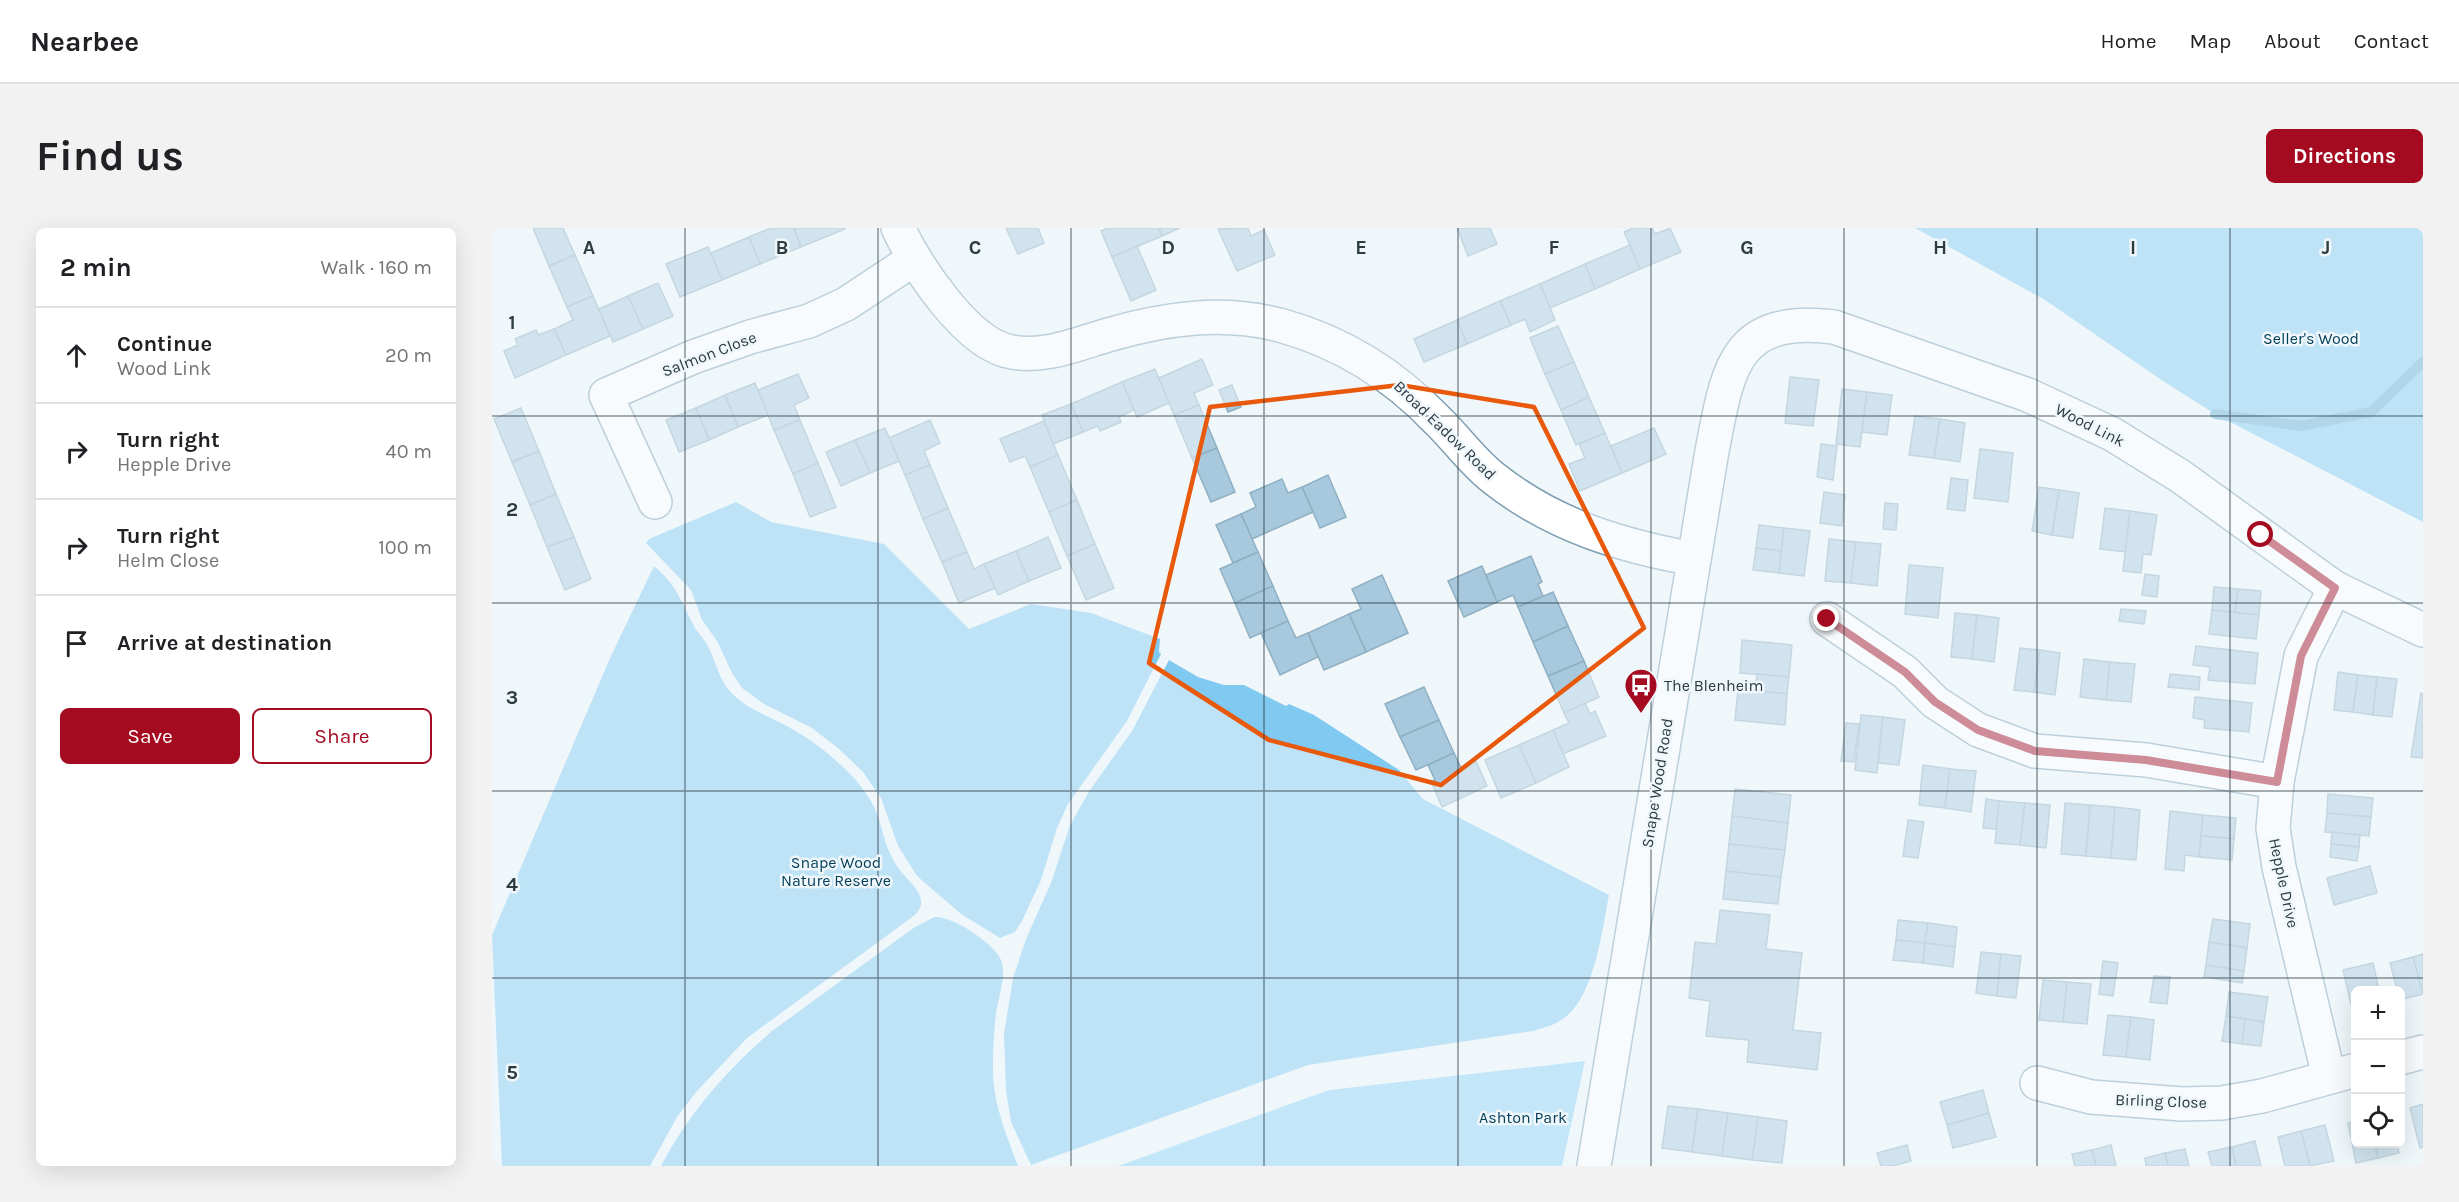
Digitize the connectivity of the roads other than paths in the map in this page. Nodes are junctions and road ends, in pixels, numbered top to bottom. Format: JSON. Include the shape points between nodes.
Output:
{"nodes":[{"id":1,"x":898,"y":228,"type":"edge"},
{"id":2,"x":914,"y":259,"type":"junction"},
{"id":3,"x":1733,"y":366,"type":"joint"},
{"id":4,"x":655,"y":502,"type":"dead end"},
{"id":5,"x":1694,"y":560,"type":"junction"},
{"id":6,"x":2335,"y":588,"type":"junction"},
{"id":7,"x":1827,"y":619,"type":"dead end"},
{"id":8,"x":2423,"y":630,"type":"edge"},
{"id":9,"x":2277,"y":782,"type":"junction"},
{"id":10,"x":2423,"y":1052,"type":"edge"},
{"id":11,"x":2405,"y":1057,"type":"edge"},
{"id":12,"x":2342,"y":1074,"type":"edge"},
{"id":13,"x":2037,"y":1083,"type":"dead end"},
{"id":14,"x":1594,"y":1166,"type":"edge"}],
"edges":[{"from":1,"to":2,"type":"street","name":"Broad Eadow Road"},
{"from":2,"to":4,"type":"street","name":"Salmon Close","via":[[846,304],[809,321],[693,357],[606,395]]},
{"from":2,"to":5,"type":"street","name":"Broad Eadow Road","via":[[968,328],[987,343],[1011,352],[1053,352],[1158,322],[1195,317],[1260,320],[1328,341],[1384,373],[1414,397],[1494,479],[1532,506],[1575,528],[1628,546]]},
{"from":3,"to":5,"type":"street","name":"Snape Wood Road","via":[[1725,385]]},
{"from":3,"to":6,"type":"street","name":"Wood Link","via":[[1758,337],[1782,327],[1808,324],[1834,327],[2028,394],[2112,434],[2180,476]]},
{"from":5,"to":14,"type":"street","name":"Snape Wood Road"},
{"from":6,"to":8,"type":"street","name":"Wood Link"},
{"from":6,"to":9,"type":"street","name":"Hepple Drive","via":[[2301,656]]},
{"from":7,"to":9,"type":"street","via":[[1905,672],[1935,702],[1978,730],[2001,739],[2035,751],[2146,760]]},
{"from":9,"to":12,"type":"street","name":"Hepple Drive","via":[[2273,828],[2279,867]]},
{"from":10,"to":11,"type":"street"},
{"from":12,"to":13,"type":"street","name":"Birling Close","via":[[2262,1096],[2182,1104],[2091,1097]]}]}
